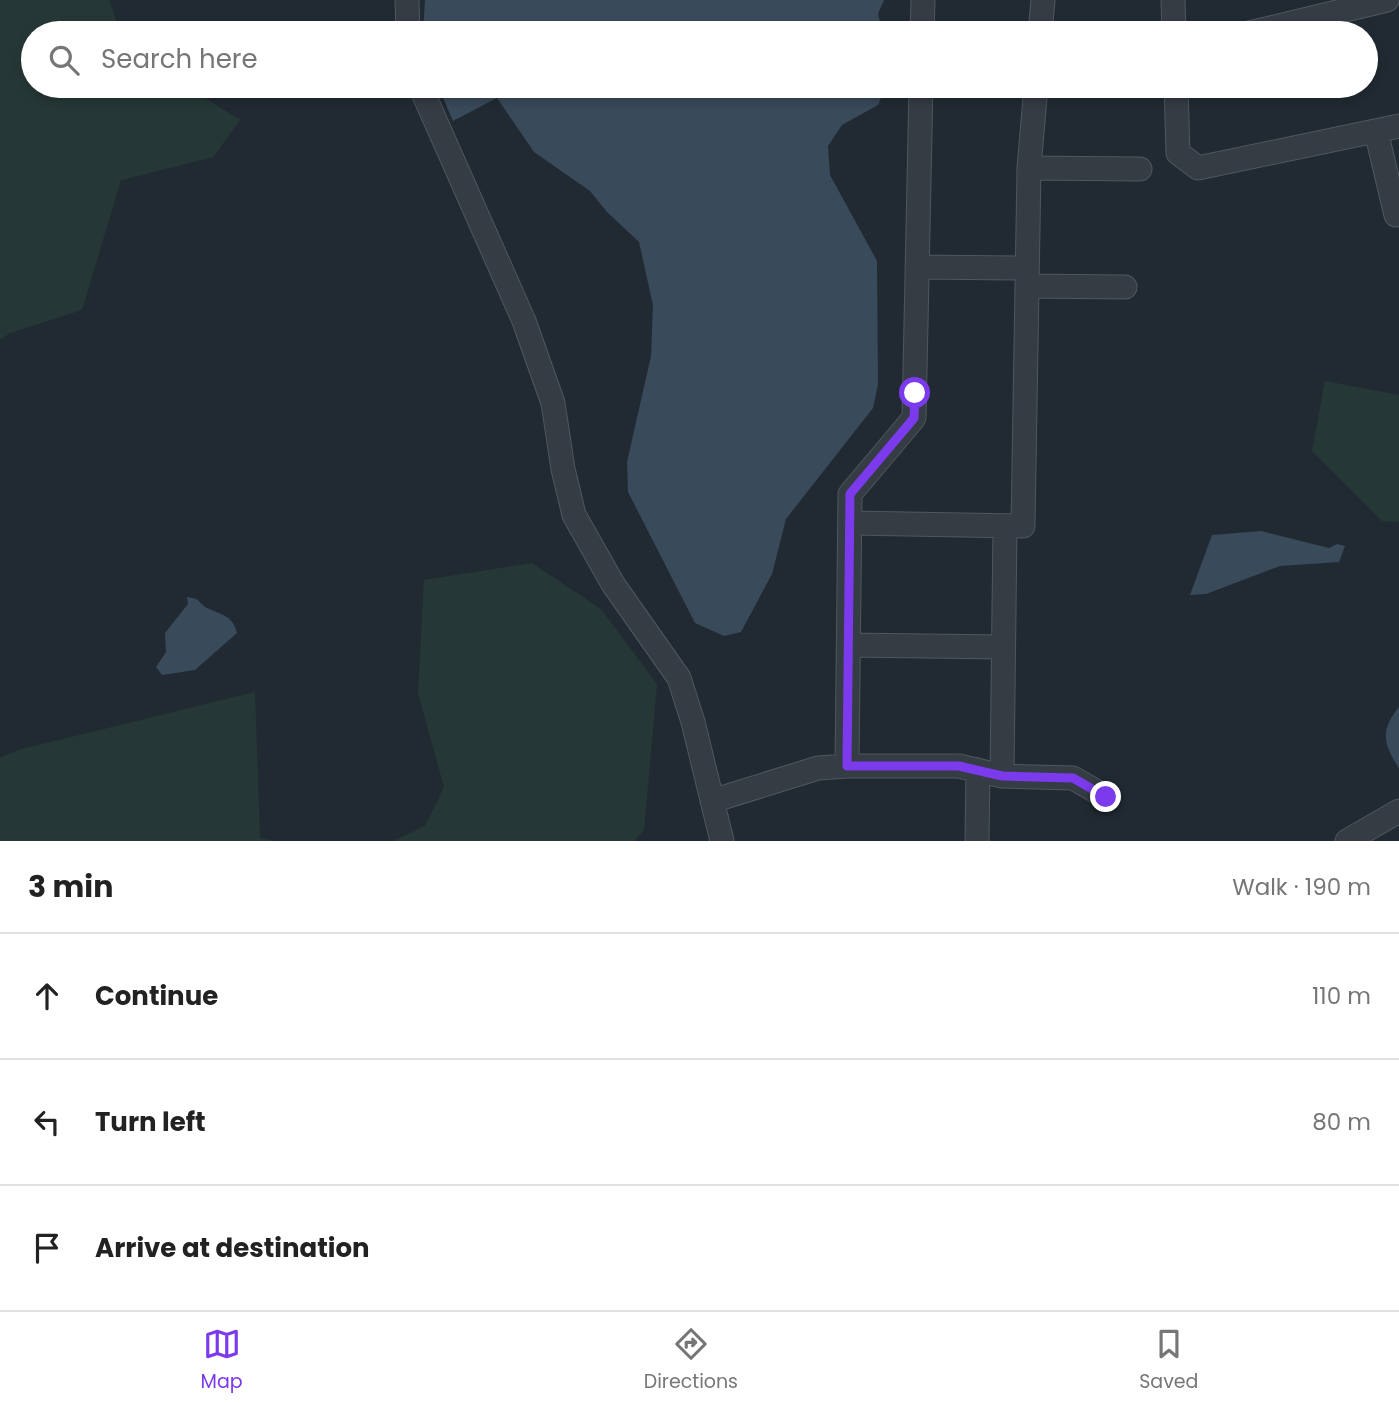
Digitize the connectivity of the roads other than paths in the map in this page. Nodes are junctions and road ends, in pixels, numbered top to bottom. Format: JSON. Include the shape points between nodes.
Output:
{"nodes":[{"id":1,"x":407,"y":0,"type":"edge"},
{"id":2,"x":923,"y":0,"type":"edge"},
{"id":3,"x":1043,"y":0,"type":"edge"},
{"id":4,"x":1173,"y":0,"type":"edge"},
{"id":5,"x":1387,"y":0,"type":"edge"},
{"id":6,"x":408,"y":21,"type":"edge"},
{"id":7,"x":922,"y":21,"type":"edge"},
{"id":8,"x":1041,"y":21,"type":"edge"},
{"id":9,"x":1174,"y":21,"type":"edge"},
{"id":10,"x":1299,"y":21,"type":"edge"},
{"id":11,"x":425,"y":98,"type":"edge"},
{"id":12,"x":921,"y":98,"type":"edge"},
{"id":13,"x":1034,"y":98,"type":"edge"},
{"id":14,"x":1176,"y":98,"type":"edge"},
{"id":15,"x":1399,"y":126,"type":"edge"},
{"id":16,"x":1376,"y":131,"type":"junction"},
{"id":17,"x":1029,"y":168,"type":"junction"},
{"id":18,"x":1140,"y":169,"type":"dead end"},
{"id":19,"x":1396,"y":215,"type":"dead end"},
{"id":20,"x":917,"y":267,"type":"junction"},
{"id":21,"x":1027,"y":277,"type":"junction"},
{"id":22,"x":1125,"y":287,"type":"dead end"},
{"id":23,"x":851,"y":523,"type":"junction"},
{"id":24,"x":1005,"y":526,"type":"junction"},
{"id":25,"x":849,"y":645,"type":"junction"},
{"id":26,"x":1003,"y":647,"type":"junction"},
{"id":27,"x":847,"y":766,"type":"junction"},
{"id":28,"x":978,"y":770,"type":"junction"},
{"id":29,"x":1002,"y":776,"type":"junction"},
{"id":30,"x":1106,"y":797,"type":"dead end"},
{"id":31,"x":712,"y":801,"type":"junction"},
{"id":32,"x":1399,"y":811,"type":"edge"},
{"id":33,"x":722,"y":841,"type":"edge"},
{"id":34,"x":977,"y":841,"type":"edge"},
{"id":35,"x":1347,"y":841,"type":"edge"}],
"edges":[{"from":1,"to":6,"type":"street"},
{"from":2,"to":7,"type":"street"},
{"from":3,"to":8,"type":"street"},
{"from":4,"to":9,"type":"street"},
{"from":5,"to":10,"type":"street"},
{"from":11,"to":31,"type":"street","via":[[524,321],[554,403],[574,515],[613,584],[679,678]]},
{"from":12,"to":20,"type":"street"},
{"from":13,"to":17,"type":"street"},
{"from":14,"to":16,"type":"street","via":[[1178,153],[1198,168]]},
{"from":15,"to":16,"type":"street"},
{"from":16,"to":19,"type":"street"},
{"from":17,"to":18,"type":"street"},
{"from":17,"to":21,"type":"street"},
{"from":20,"to":21,"type":"street"},
{"from":20,"to":23,"type":"street","via":[[914,418],[850,494]]},
{"from":21,"to":22,"type":"street"},
{"from":21,"to":24,"type":"street","via":[[1023,526]]},
{"from":23,"to":24,"type":"street"},
{"from":23,"to":25,"type":"street"},
{"from":24,"to":26,"type":"street"},
{"from":25,"to":26,"type":"street"},
{"from":25,"to":27,"type":"street"},
{"from":26,"to":29,"type":"street"},
{"from":27,"to":28,"type":"street"},
{"from":27,"to":31,"type":"street","via":[[818,768]]},
{"from":28,"to":29,"type":"street"},
{"from":28,"to":34,"type":"street"},
{"from":29,"to":30,"type":"street","via":[[1073,778]]},
{"from":31,"to":33,"type":"street"},
{"from":32,"to":35,"type":"street"}]}
